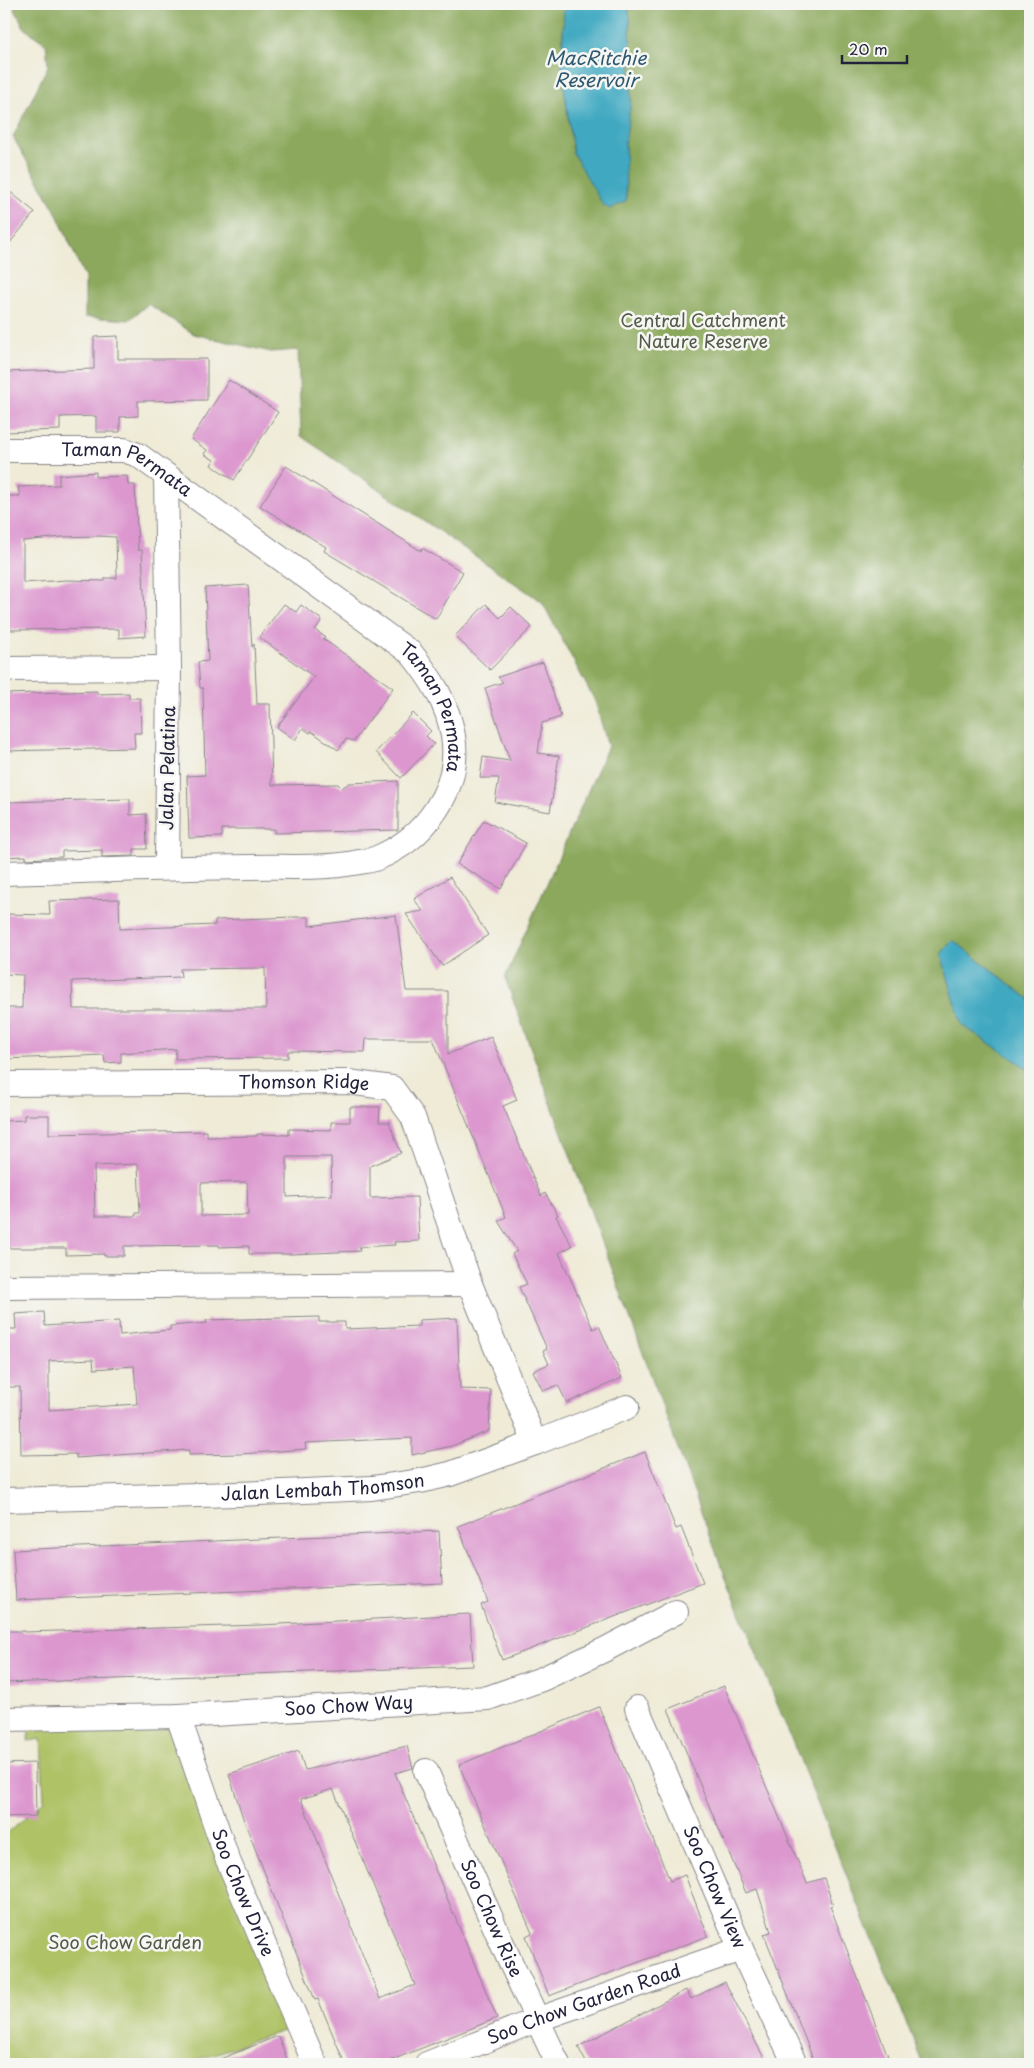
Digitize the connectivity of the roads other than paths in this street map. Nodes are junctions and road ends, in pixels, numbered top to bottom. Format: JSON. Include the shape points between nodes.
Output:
{"nodes":[{"id":1,"x":4,"y":450,"type":"edge"},
{"id":2,"x":166,"y":474,"type":"junction"},
{"id":3,"x":169,"y":668,"type":"junction"},
{"id":4,"x":4,"y":669,"type":"edge"},
{"id":5,"x":167,"y":868,"type":"junction"},
{"id":6,"x":4,"y":873,"type":"edge"},
{"id":7,"x":4,"y":1084,"type":"edge"},
{"id":8,"x":470,"y":1284,"type":"junction"},
{"id":9,"x":4,"y":1287,"type":"edge"},
{"id":10,"x":627,"y":1407,"type":"dead end"},
{"id":11,"x":535,"y":1443,"type":"junction"},
{"id":12,"x":4,"y":1500,"type":"edge"},
{"id":13,"x":676,"y":1612,"type":"dead end"},
{"id":14,"x":637,"y":1708,"type":"dead end"},
{"id":15,"x":178,"y":1716,"type":"junction"},
{"id":16,"x":4,"y":1719,"type":"edge"},
{"id":17,"x":426,"y":1771,"type":"dead end"},
{"id":18,"x":741,"y":1950,"type":"junction"},
{"id":19,"x":536,"y":2020,"type":"junction"},
{"id":20,"x":315,"y":2064,"type":"edge"},
{"id":21,"x":428,"y":2064,"type":"edge"},
{"id":22,"x":558,"y":2064,"type":"edge"},
{"id":23,"x":795,"y":2064,"type":"edge"}],
"edges":[{"from":1,"to":2,"type":"street","name":"Taman Permata","via":[[124,450],[138,455]]},
{"from":2,"to":3,"type":"street","name":"Jalan Pelatina"},
{"from":2,"to":5,"type":"street","name":"Taman Permata","via":[[411,653],[441,698],[452,730],[454,751],[446,792],[434,814],[398,847],[376,858],[313,868]]},
{"from":3,"to":4,"type":"street"},
{"from":3,"to":5,"type":"street","name":"Jalan Pelatina"},
{"from":5,"to":6,"type":"street","name":"Taman Permata"},
{"from":7,"to":8,"type":"street","name":"Thomson Ridge","via":[[348,1082],[392,1088],[413,1118]]},
{"from":8,"to":9,"type":"street"},
{"from":8,"to":11,"type":"street","name":"Thomson Ridge"},
{"from":10,"to":11,"type":"street","name":"Jalan Lembah Thomson"},
{"from":11,"to":12,"type":"street","name":"Jalan Lembah Thomson","via":[[450,1474],[372,1488]]},
{"from":13,"to":15,"type":"street","name":"Soo Chow Way","via":[[542,1680],[488,1698]]},
{"from":14,"to":18,"type":"street","name":"Soo Chow View"},
{"from":15,"to":16,"type":"street","name":"Soo Chow Way"},
{"from":15,"to":20,"type":"street","name":"Soo Chow Drive","via":[[227,1858]]},
{"from":17,"to":19,"type":"street","name":"Soo Chow Rise"},
{"from":18,"to":19,"type":"street","name":"Soo Chow Garden Road"},
{"from":18,"to":23,"type":"street","name":"Soo Chow View"},
{"from":19,"to":21,"type":"street","name":"Soo Chow Garden Road"},
{"from":19,"to":22,"type":"street","name":"Soo Chow Rise"}]}
